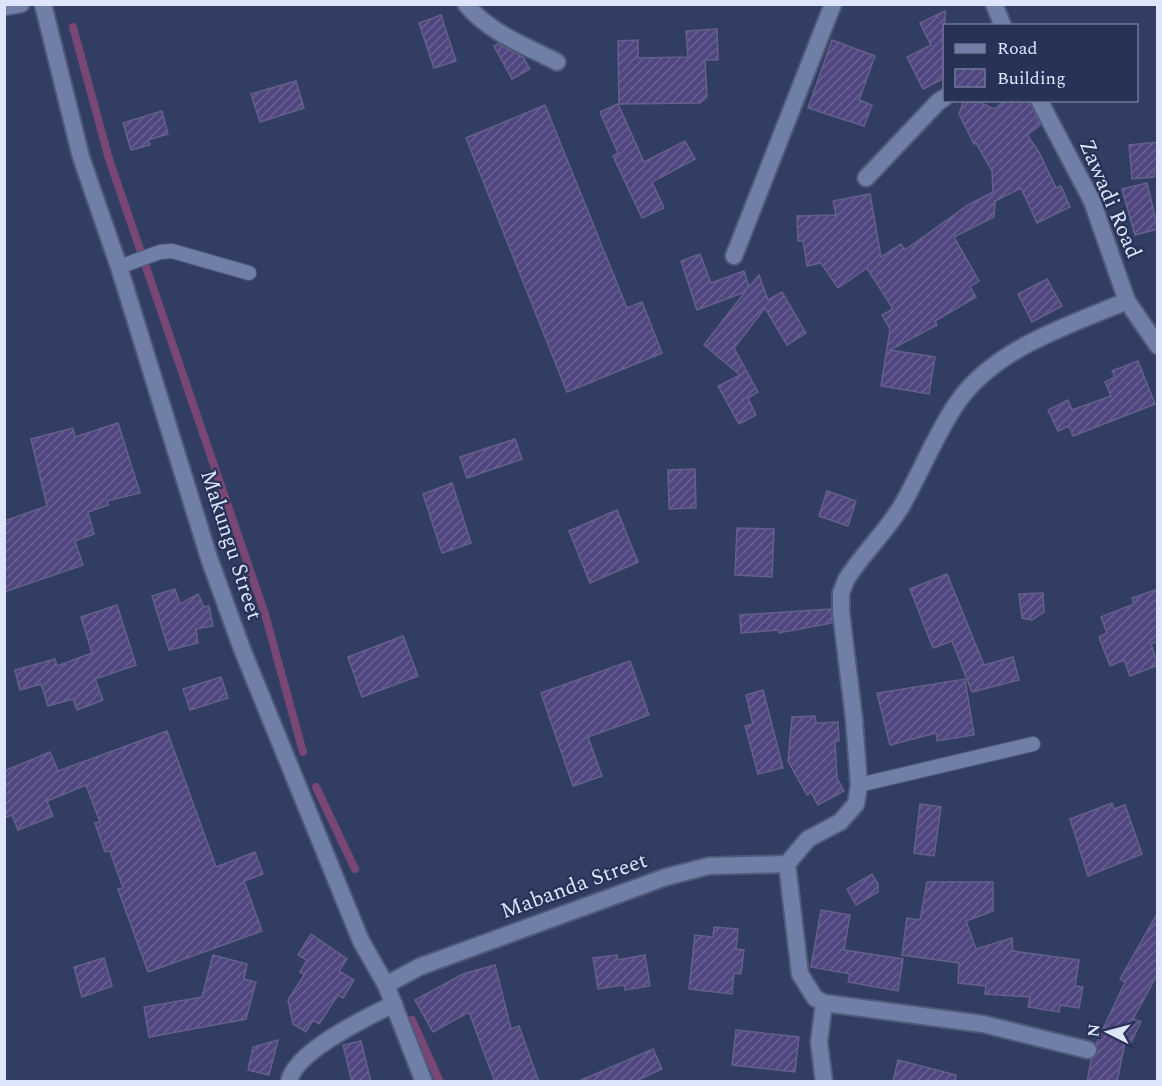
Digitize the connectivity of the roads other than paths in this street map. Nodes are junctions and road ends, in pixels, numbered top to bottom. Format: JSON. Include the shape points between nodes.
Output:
{"nodes":[{"id":1,"x":21,"y":4,"type":"edge"},
{"id":2,"x":43,"y":4,"type":"edge"},
{"id":3,"x":465,"y":4,"type":"edge"},
{"id":4,"x":833,"y":4,"type":"edge"},
{"id":5,"x":994,"y":4,"type":"edge"},
{"id":6,"x":4,"y":7,"type":"edge"},
{"id":7,"x":1002,"y":24,"type":"edge"},
{"id":8,"x":557,"y":62,"type":"dead end"},
{"id":9,"x":943,"y":100,"type":"edge"},
{"id":10,"x":1040,"y":102,"type":"edge"},
{"id":11,"x":866,"y":178,"type":"dead end"},
{"id":12,"x":734,"y":256,"type":"dead end"},
{"id":13,"x":119,"y":267,"type":"junction"},
{"id":14,"x":249,"y":273,"type":"dead end"},
{"id":15,"x":1127,"y":301,"type":"junction"},
{"id":16,"x":1158,"y":346,"type":"edge"},
{"id":17,"x":1033,"y":744,"type":"dead end"},
{"id":18,"x":859,"y":785,"type":"junction"},
{"id":19,"x":787,"y":864,"type":"junction"},
{"id":20,"x":386,"y":986,"type":"junction"},
{"id":21,"x":824,"y":1003,"type":"junction"},
{"id":22,"x":394,"y":1004,"type":"junction"},
{"id":23,"x":1088,"y":1050,"type":"dead end"},
{"id":24,"x":289,"y":1082,"type":"edge"},
{"id":25,"x":424,"y":1082,"type":"edge"},
{"id":26,"x":824,"y":1082,"type":"edge"}],
"edges":[{"from":1,"to":6,"type":"street"},
{"from":2,"to":13,"type":"street","name":"Makungu Street","via":[[81,157]]},
{"from":3,"to":8,"type":"street","via":[[496,30]]},
{"from":4,"to":12,"type":"street"},
{"from":5,"to":7,"type":"street"},
{"from":9,"to":11,"type":"street"},
{"from":10,"to":15,"type":"street","name":"Zawadi Road","via":[[1092,201]]},
{"from":13,"to":14,"type":"lane","via":[[172,251]]},
{"from":13,"to":20,"type":"street","name":"Makungu Street","via":[[209,558],[242,649],[361,942]]},
{"from":15,"to":16,"type":"street","name":"Zawadi Road"},
{"from":15,"to":18,"type":"street","via":[[1020,349],[972,385],[940,430],[900,507],[846,579],[841,612]]},
{"from":17,"to":18,"type":"lane"},
{"from":18,"to":19,"type":"street","via":[[856,804],[840,822],[808,838]]},
{"from":19,"to":20,"type":"street","name":"Mabanda Street","via":[[709,866],[666,877],[419,967]]},
{"from":19,"to":21,"type":"street","via":[[800,974],[815,998]]},
{"from":20,"to":22,"type":"street","name":"Makungu Street"},
{"from":21,"to":23,"type":"street","via":[[983,1024]]},
{"from":21,"to":26,"type":"street","via":[[819,1042]]},
{"from":22,"to":24,"type":"street","via":[[343,1029],[296,1067]]},
{"from":22,"to":25,"type":"street","name":"Makungu Street"}]}
